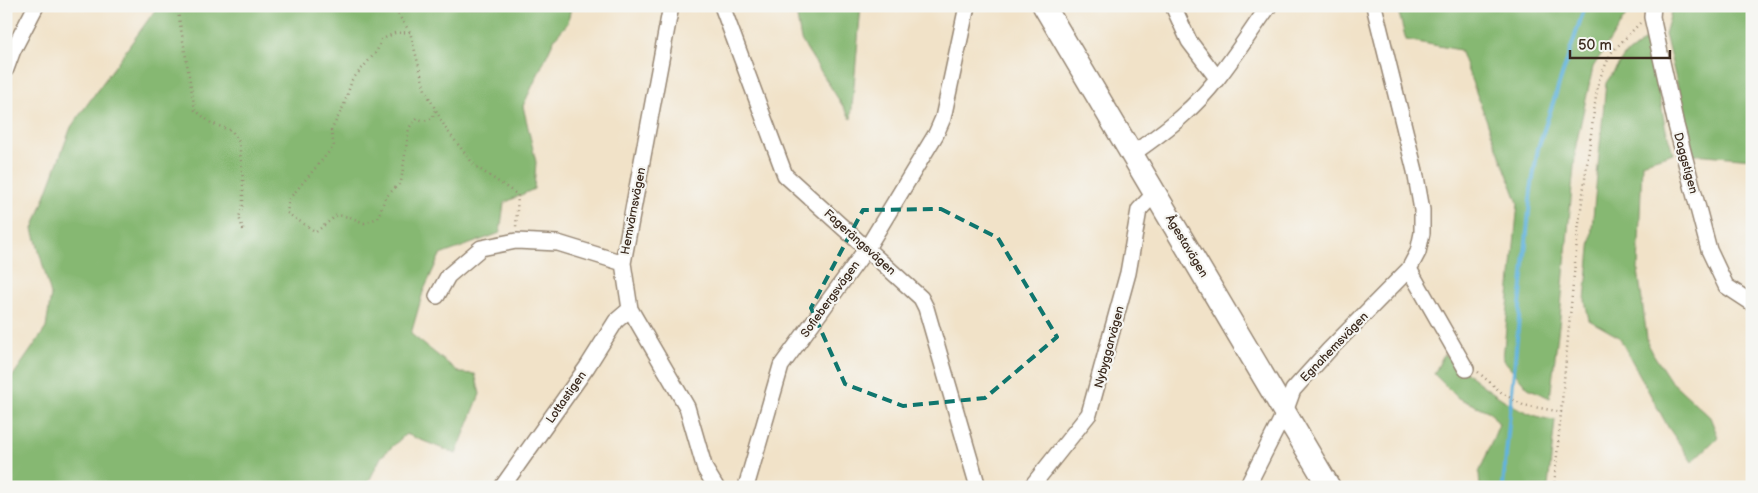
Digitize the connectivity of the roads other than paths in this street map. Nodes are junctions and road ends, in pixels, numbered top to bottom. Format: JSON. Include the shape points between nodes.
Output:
{"nodes":[{"id":1,"x":36,"y":6,"type":"edge"},
{"id":2,"x":671,"y":6,"type":"edge"},
{"id":3,"x":722,"y":6,"type":"edge"},
{"id":4,"x":967,"y":6,"type":"edge"},
{"id":5,"x":1044,"y":6,"type":"edge"},
{"id":6,"x":1173,"y":6,"type":"edge"},
{"id":7,"x":1269,"y":6,"type":"edge"},
{"id":8,"x":1374,"y":6,"type":"edge"},
{"id":9,"x":1652,"y":12,"type":"edge"},
{"id":10,"x":6,"y":69,"type":"edge"},
{"id":11,"x":1216,"y":78,"type":"junction"},
{"id":12,"x":1131,"y":155,"type":"junction"},
{"id":13,"x":1155,"y":193,"type":"junction"},
{"id":14,"x":867,"y":248,"type":"junction"},
{"id":15,"x":623,"y":263,"type":"junction"},
{"id":16,"x":1409,"y":269,"type":"junction"},
{"id":17,"x":437,"y":296,"type":"dead end"},
{"id":18,"x":1752,"y":303,"type":"edge"},
{"id":19,"x":630,"y":309,"type":"junction"},
{"id":20,"x":1466,"y":369,"type":"dead end"},
{"id":21,"x":1285,"y":412,"type":"junction"},
{"id":22,"x":502,"y":487,"type":"edge"},
{"id":23,"x":716,"y":487,"type":"edge"},
{"id":24,"x":746,"y":487,"type":"edge"},
{"id":25,"x":978,"y":487,"type":"edge"},
{"id":26,"x":1031,"y":487,"type":"edge"},
{"id":27,"x":1247,"y":487,"type":"edge"},
{"id":28,"x":1329,"y":487,"type":"edge"}],
"edges":[{"from":1,"to":10,"type":"street"},
{"from":2,"to":15,"type":"street","name":"Hemvärnsvägen"},
{"from":3,"to":14,"type":"street","name":"Fagerängsvägen","via":[[785,174]]},
{"from":4,"to":14,"type":"street","name":"Sofiebergsvägen","via":[[943,118]]},
{"from":5,"to":12,"type":"main road","name":"Ågestavägen"},
{"from":6,"to":11,"type":"street","via":[[1190,41]]},
{"from":7,"to":11,"type":"street"},
{"from":8,"to":16,"type":"street","name":"Egnahemsvägen","via":[[1422,210],[1420,242]]},
{"from":9,"to":18,"type":"street","name":"Daggstigen","via":[[1676,125],[1709,250],[1726,286]]},
{"from":11,"to":12,"type":"street","via":[[1184,115]]},
{"from":12,"to":13,"type":"main road","name":"Ågestavägen"},
{"from":13,"to":21,"type":"main road","name":"Ågestavägen"},
{"from":13,"to":26,"type":"street","name":"Nybyggarvägen","via":[[1139,210],[1128,273],[1090,414]]},
{"from":14,"to":24,"type":"street","name":"Sofiebergsvägen","via":[[781,366]]},
{"from":14,"to":25,"type":"street","name":"Fagerängsvägen","via":[[921,298],[926,308]]},
{"from":15,"to":17,"type":"street","via":[[558,243],[516,241],[481,248],[448,276]]},
{"from":15,"to":19,"type":"street","name":"Hemvärnsvägen"},
{"from":16,"to":20,"type":"street"},
{"from":16,"to":21,"type":"street","name":"Egnahemsvägen","via":[[1303,378],[1293,390]]},
{"from":19,"to":22,"type":"street","name":"Lottastigen","via":[[616,321],[587,368]]},
{"from":19,"to":23,"type":"street","name":"Hemvärnsvägen","via":[[687,408],[705,469]]},
{"from":21,"to":27,"type":"street","name":"Egnahemsvägen"},
{"from":21,"to":28,"type":"main road","name":"Ågestavägen"}]}
